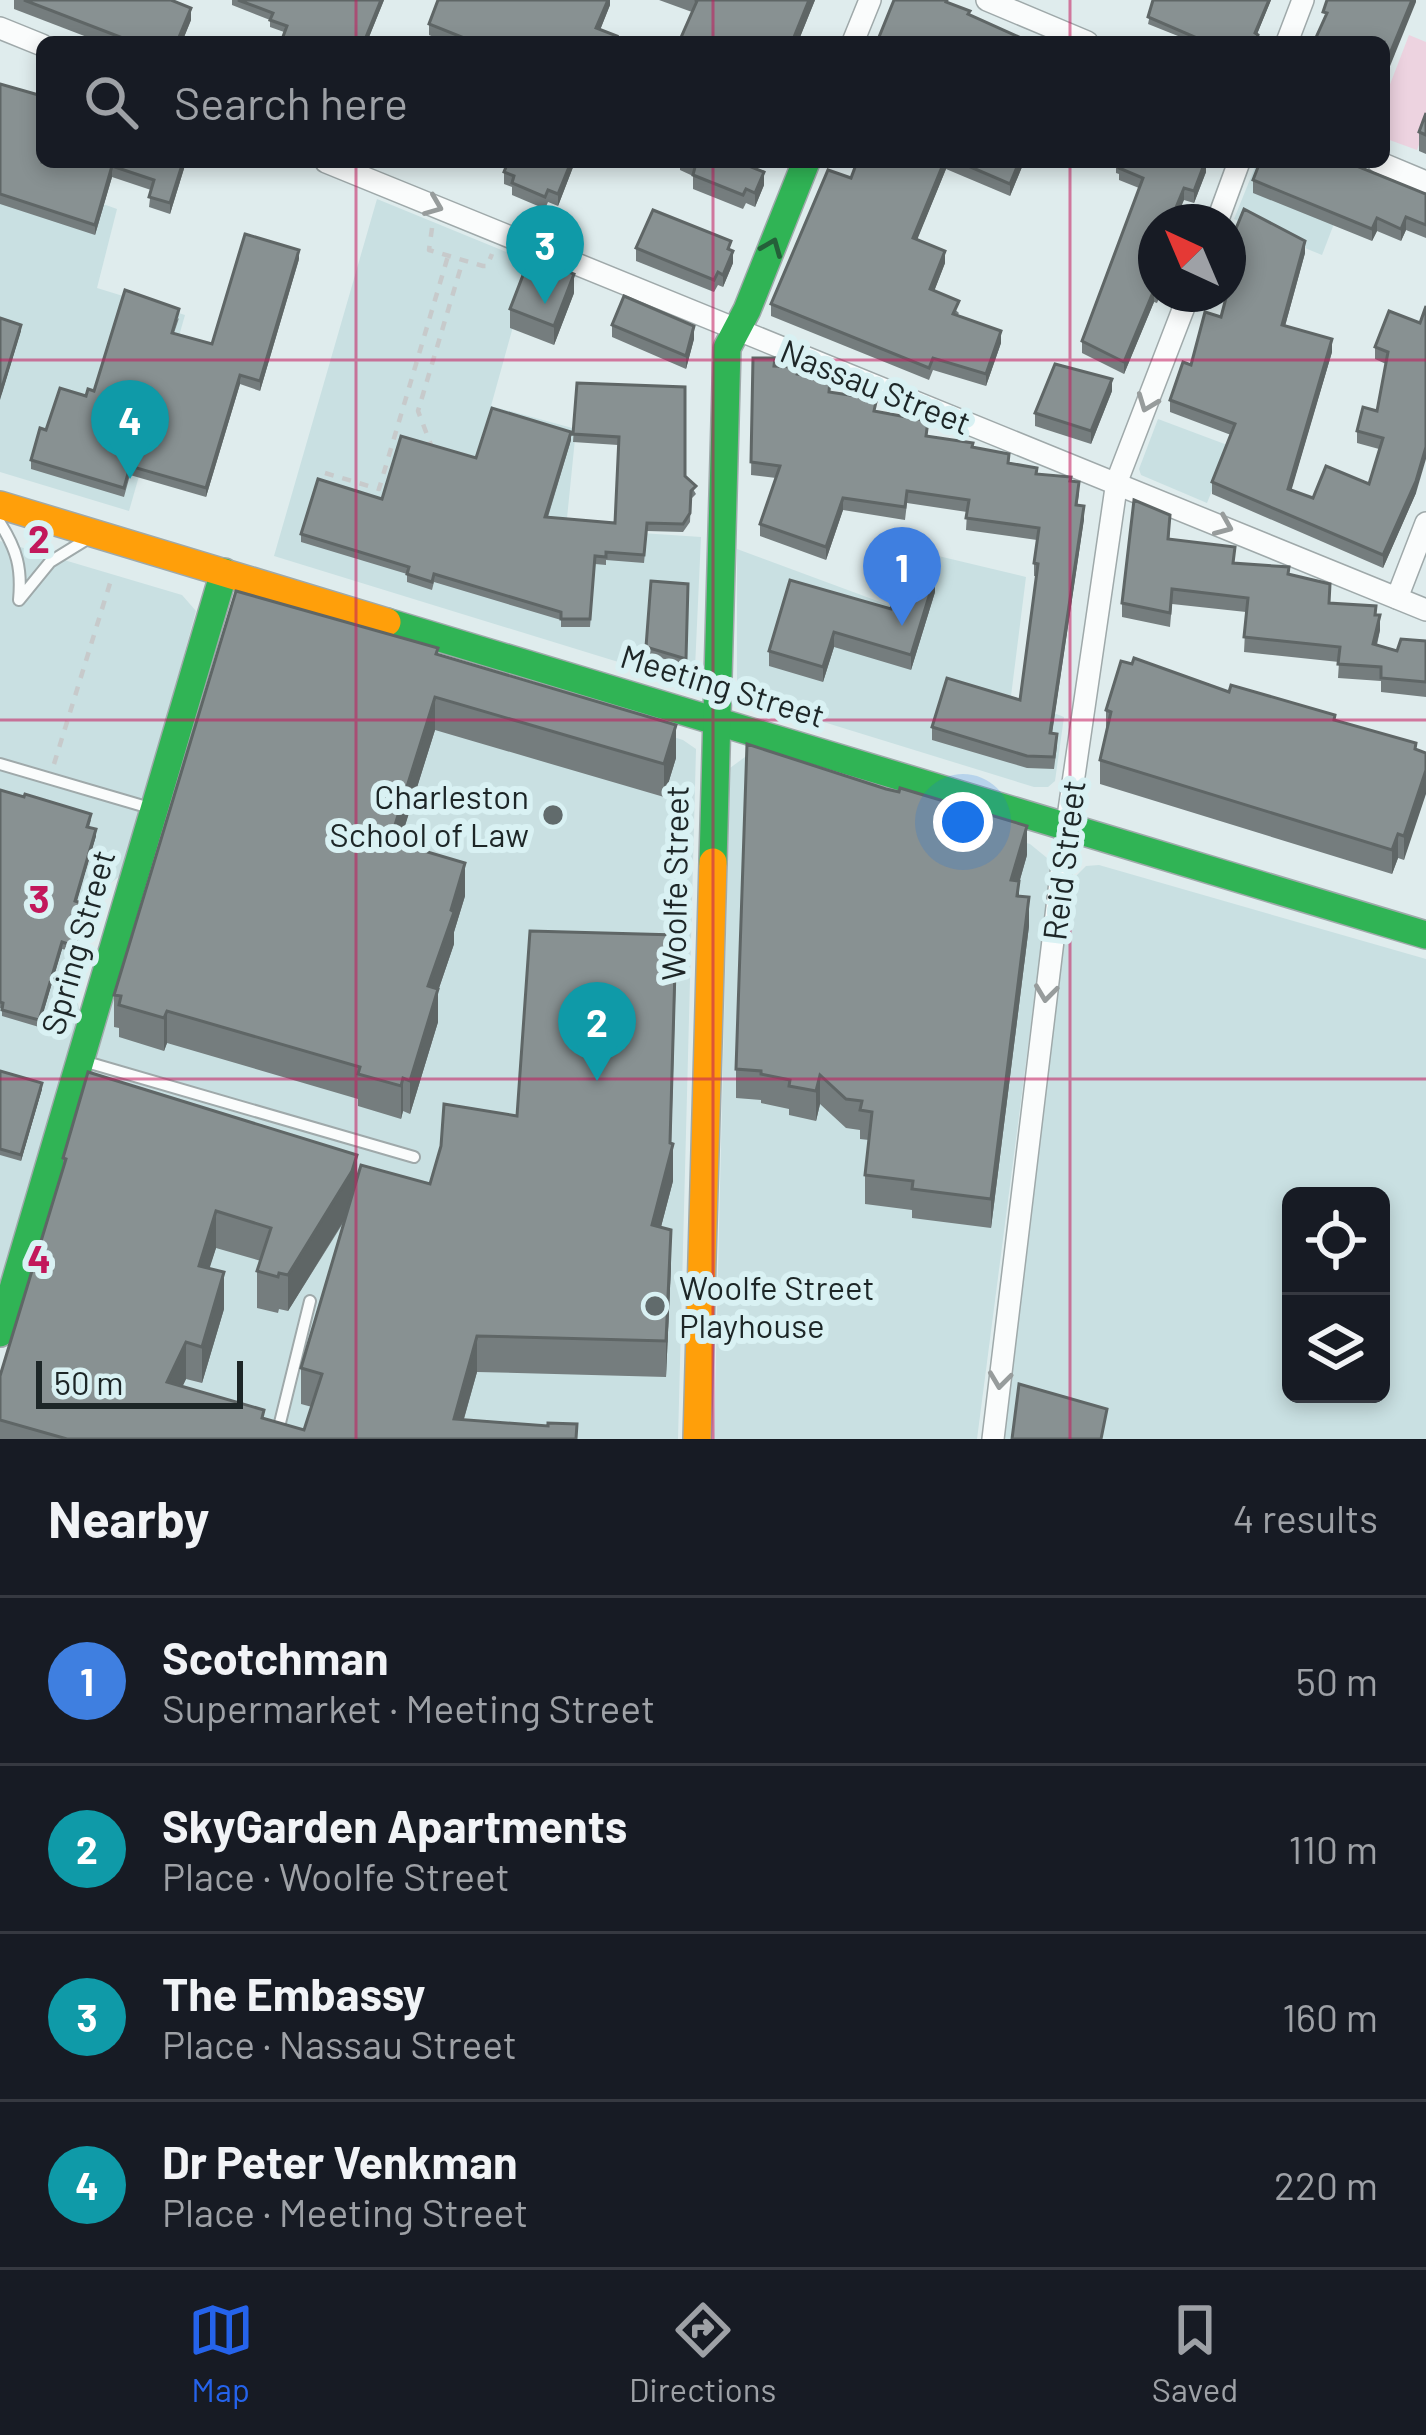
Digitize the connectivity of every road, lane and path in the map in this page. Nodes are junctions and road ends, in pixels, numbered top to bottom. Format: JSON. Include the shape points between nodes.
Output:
{"nodes":[{"id":1,"x":870,"y":0,"type":"edge"},
{"id":2,"x":987,"y":0,"type":"edge"},
{"id":3,"x":1304,"y":0,"type":"edge"},
{"id":4,"x":0,"y":28,"type":"edge"},
{"id":5,"x":856,"y":36,"type":"edge"},
{"id":6,"x":1073,"y":36,"type":"edge"},
{"id":7,"x":1289,"y":36,"type":"edge"},
{"id":8,"x":36,"y":43,"type":"edge"},
{"id":9,"x":1390,"y":167,"type":"edge"},
{"id":10,"x":341,"y":168,"type":"edge"},
{"id":11,"x":804,"y":168,"type":"edge"},
{"id":12,"x":1237,"y":168,"type":"edge"},
{"id":13,"x":1426,"y":182,"type":"edge"},
{"id":14,"x":1223,"y":204,"type":"edge"},
{"id":15,"x":432,"y":228,"type":"dead end"},
{"id":16,"x":492,"y":252,"type":"dead end"},
{"id":17,"x":448,"y":256,"type":"junction"},
{"id":18,"x":464,"y":260,"type":"junction"},
{"id":19,"x":1182,"y":312,"type":"edge"},
{"id":20,"x":736,"y":330,"type":"junction"},
{"id":21,"x":404,"y":407,"type":"junction"},
{"id":22,"x":418,"y":412,"type":"junction"},
{"id":23,"x":395,"y":436,"type":"junction"},
{"id":24,"x":325,"y":473,"type":"dead end"},
{"id":25,"x":1117,"y":481,"type":"junction"},
{"id":26,"x":0,"y":505,"type":"edge"},
{"id":27,"x":1426,"y":523,"type":"edge"},
{"id":28,"x":0,"y":524,"type":"edge"},
{"id":29,"x":96,"y":534,"type":"junction"},
{"id":30,"x":224,"y":572,"type":"junction"},
{"id":31,"x":111,"y":580,"type":"dead end"},
{"id":32,"x":1397,"y":598,"type":"junction"},
{"id":33,"x":1426,"y":610,"type":"edge"},
{"id":34,"x":714,"y":720,"type":"junction"},
{"id":35,"x":0,"y":764,"type":"edge"},
{"id":36,"x":50,"y":778,"type":"junction"},
{"id":37,"x":154,"y":809,"type":"junction"},
{"id":38,"x":1066,"y":824,"type":"junction"},
{"id":39,"x":1426,"y":934,"type":"edge"},
{"id":40,"x":80,"y":1060,"type":"junction"},
{"id":41,"x":414,"y":1156,"type":"dead end"},
{"id":42,"x":310,"y":1301,"type":"dead end"},
{"id":43,"x":0,"y":1333,"type":"edge"},
{"id":44,"x":276,"y":1439,"type":"edge"},
{"id":45,"x":697,"y":1439,"type":"edge"},
{"id":46,"x":993,"y":1439,"type":"edge"}],
"edges":[{"from":1,"to":5,"type":"street"},
{"from":2,"to":6,"type":"street"},
{"from":3,"to":7,"type":"street"},
{"from":4,"to":8,"type":"street"},
{"from":9,"to":13,"type":"street"},
{"from":10,"to":20,"type":"street","name":"Nassau Street","one_way":true},
{"from":20,"to":11,"type":"main road","name":"Woolfe Street","one_way":true},
{"from":12,"to":14,"type":"street"},
{"from":15,"to":17,"type":"path","via":[[429,250]]},
{"from":16,"to":18,"type":"path","via":[[487,266]]},
{"from":17,"to":18,"type":"path"},
{"from":17,"to":21,"type":"path"},
{"from":18,"to":22,"type":"path"},
{"from":19,"to":25,"type":"street","name":"Reid Street","one_way":true},
{"from":20,"to":25,"type":"street","name":"Nassau Street"},
{"from":20,"to":34,"type":"main road","name":"Woolfe Street","via":[[727,348]]},
{"from":21,"to":22,"type":"path"},
{"from":21,"to":23,"type":"path"},
{"from":22,"to":23,"type":"path","via":[[430,445]]},
{"from":23,"to":24,"type":"path","via":[[379,489]]},
{"from":25,"to":32,"type":"street","name":"Nassau Street","one_way":true},
{"from":25,"to":38,"type":"street","name":"Reid Street"},
{"from":26,"to":29,"type":"main road","name":"Meeting Street"},
{"from":27,"to":32,"type":"street"},
{"from":28,"to":29,"type":"lane","via":[[18,552],[19,600],[50,562]]},
{"from":29,"to":30,"type":"main road","name":"Meeting Street"},
{"from":30,"to":34,"type":"main road","name":"Meeting Street"},
{"from":30,"to":37,"type":"main road","name":"Spring Street"},
{"from":31,"to":36,"type":"path"},
{"from":32,"to":33,"type":"street","name":"Nassau Street"},
{"from":34,"to":38,"type":"main road","name":"Meeting Street"},
{"from":34,"to":45,"type":"main road","name":"Woolfe Street"},
{"from":35,"to":36,"type":"lane"},
{"from":36,"to":37,"type":"lane"},
{"from":37,"to":40,"type":"main road","name":"Spring Street"},
{"from":38,"to":39,"type":"main road","name":"Meeting Street"},
{"from":38,"to":46,"type":"street","name":"Reid Street","one_way":true},
{"from":40,"to":41,"type":"lane"},
{"from":40,"to":43,"type":"main road","name":"Spring Street"},
{"from":42,"to":44,"type":"lane"}]}
